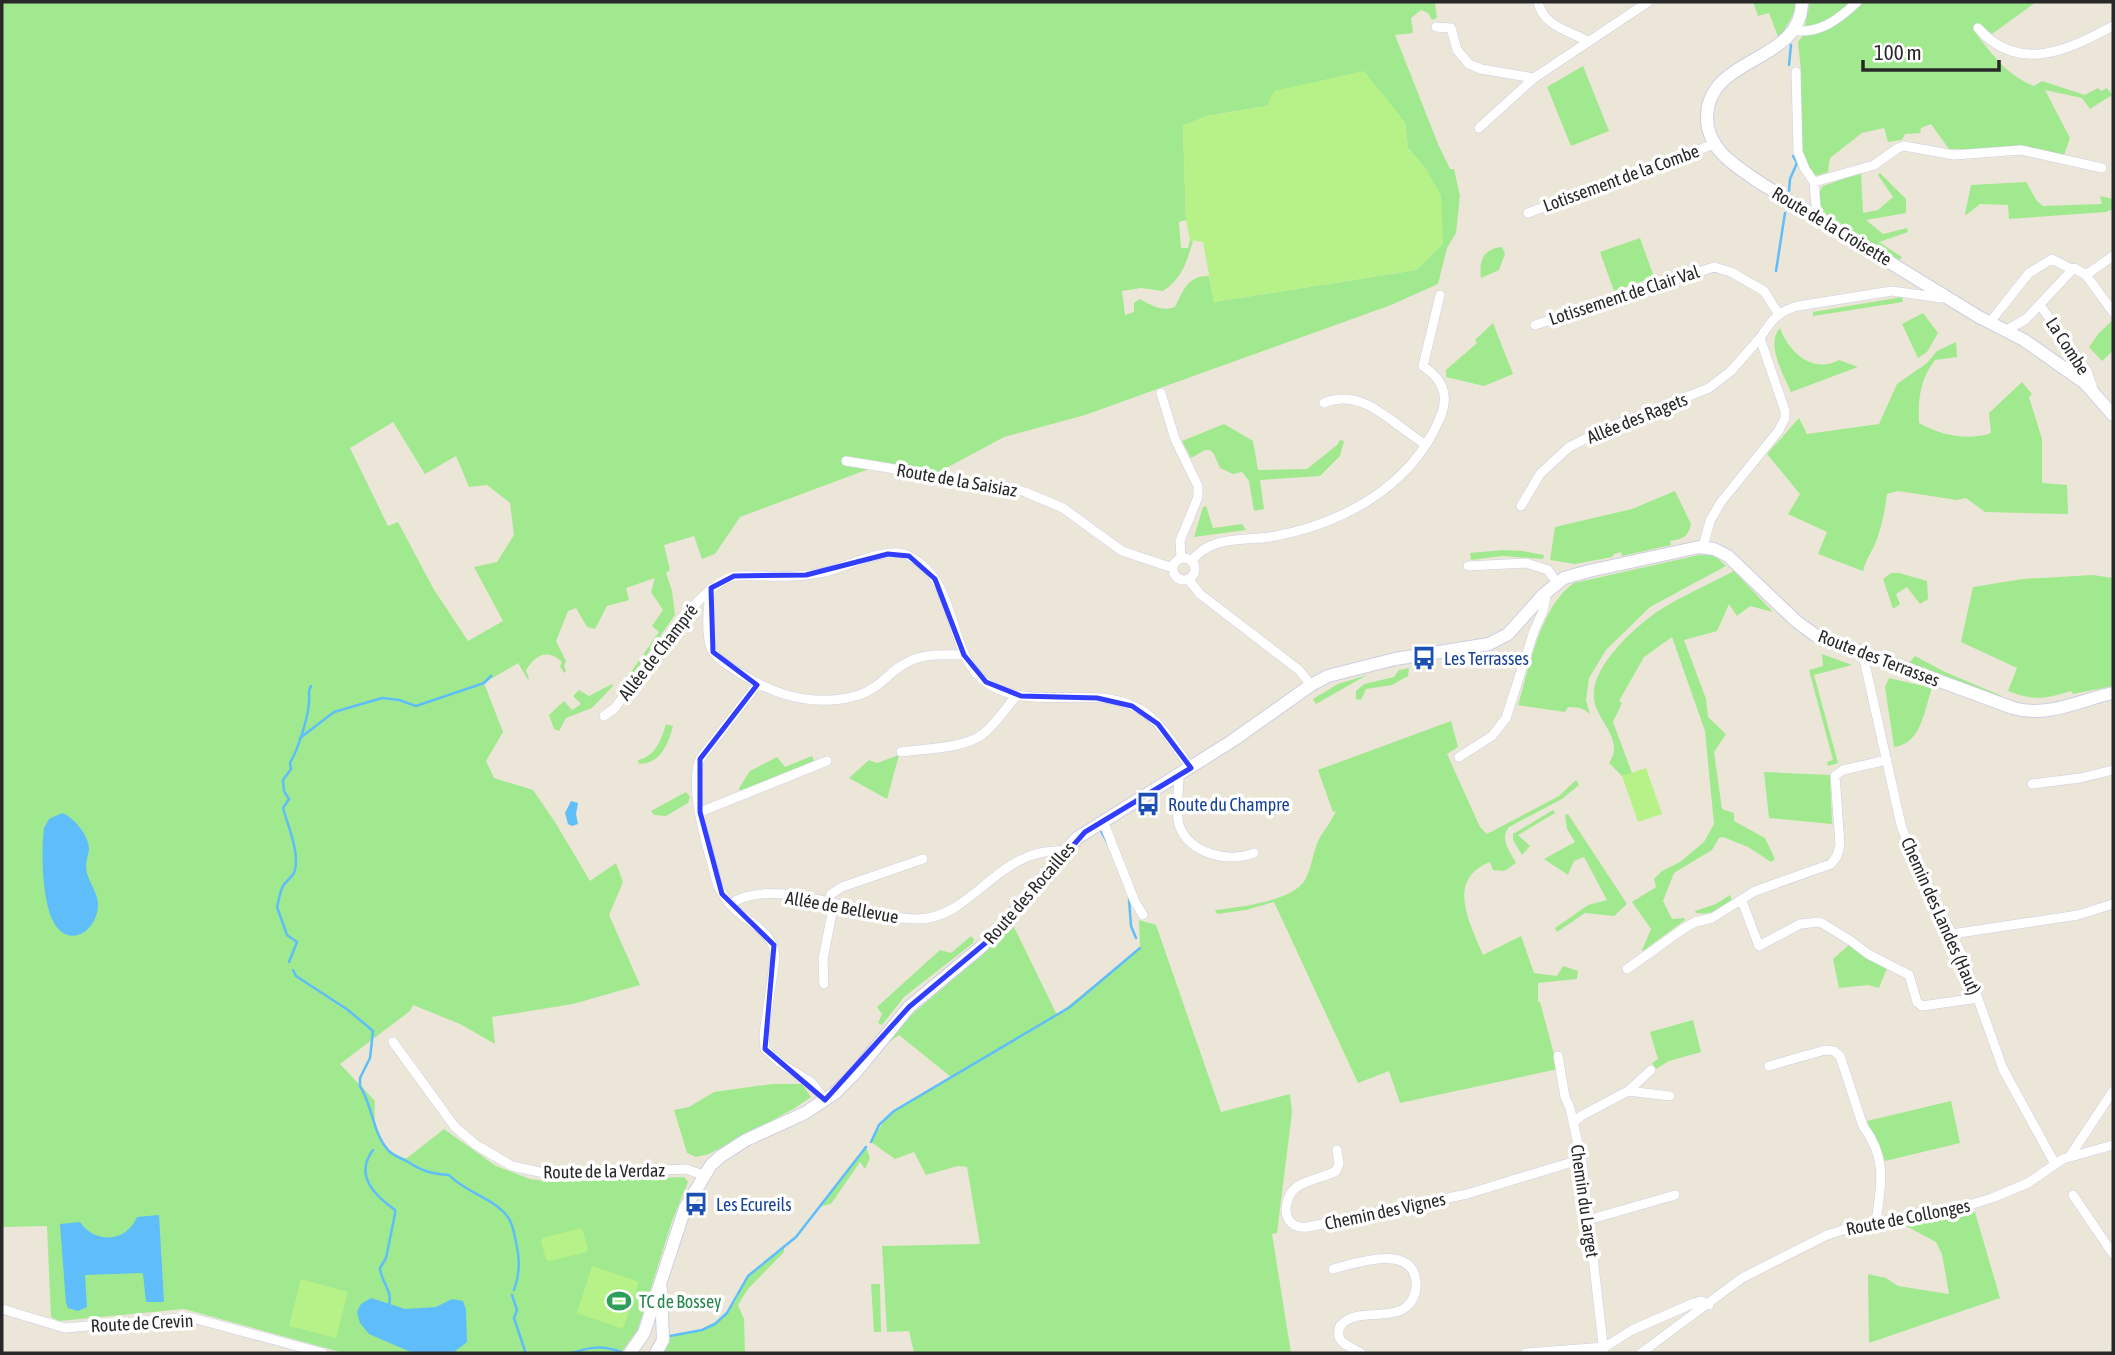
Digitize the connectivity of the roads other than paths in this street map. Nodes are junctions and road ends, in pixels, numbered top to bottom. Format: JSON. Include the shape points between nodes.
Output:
{"nodes":[{"id":1,"x":1538,"y":2,"type":"edge"},
{"id":2,"x":1648,"y":2,"type":"edge"},
{"id":3,"x":1802,"y":2,"type":"edge"},
{"id":4,"x":1857,"y":2,"type":"edge"},
{"id":5,"x":2113,"y":26,"type":"edge"},
{"id":6,"x":1436,"y":27,"type":"dead end"},
{"id":7,"x":1979,"y":29,"type":"dead end"},
{"id":8,"x":1793,"y":30,"type":"junction"},
{"id":9,"x":1587,"y":41,"type":"junction"},
{"id":10,"x":1796,"y":72,"type":"dead end"},
{"id":11,"x":1534,"y":78,"type":"junction"},
{"id":12,"x":1479,"y":128,"type":"dead end"},
{"id":13,"x":1714,"y":145,"type":"junction"},
{"id":14,"x":2102,"y":168,"type":"dead end"},
{"id":15,"x":1814,"y":182,"type":"junction"},
{"id":16,"x":1528,"y":213,"type":"dead end"},
{"id":17,"x":1817,"y":218,"type":"junction"},
{"id":18,"x":2113,"y":256,"type":"edge"},
{"id":19,"x":2071,"y":269,"type":"junction"},
{"id":20,"x":2086,"y":275,"type":"junction"},
{"id":21,"x":1440,"y":295,"type":"dead end"},
{"id":22,"x":1951,"y":299,"type":"junction"},
{"id":23,"x":2040,"y":305,"type":"junction"},
{"id":24,"x":2113,"y":312,"type":"edge"},
{"id":25,"x":1778,"y":313,"type":"junction"},
{"id":26,"x":1990,"y":322,"type":"junction"},
{"id":27,"x":1535,"y":325,"type":"dead end"},
{"id":28,"x":2007,"y":330,"type":"junction"},
{"id":29,"x":1760,"y":338,"type":"junction"},
{"id":30,"x":2093,"y":389,"type":"junction"},
{"id":31,"x":1161,"y":393,"type":"dead end"},
{"id":32,"x":1324,"y":403,"type":"dead end"},
{"id":33,"x":2111,"y":409,"type":"edge"},
{"id":34,"x":1425,"y":444,"type":"junction"},
{"id":35,"x":846,"y":461,"type":"dead end"},
{"id":36,"x":1521,"y":506,"type":"dead end"},
{"id":37,"x":1703,"y":547,"type":"junction"},
{"id":38,"x":1181,"y":558,"type":"junction"},
{"id":39,"x":1191,"y":561,"type":"junction"},
{"id":40,"x":1468,"y":566,"type":"dead end"},
{"id":41,"x":1173,"y":568,"type":"junction"},
{"id":42,"x":1188,"y":579,"type":"junction"},
{"id":43,"x":1552,"y":587,"type":"junction"},
{"id":44,"x":711,"y":588,"type":"junction"},
{"id":45,"x":964,"y":655,"type":"junction"},
{"id":46,"x":1863,"y":655,"type":"junction"},
{"id":47,"x":757,"y":685,"type":"junction"},
{"id":48,"x":1311,"y":685,"type":"junction"},
{"id":49,"x":2113,"y":693,"type":"edge"},
{"id":50,"x":1017,"y":696,"type":"junction"},
{"id":51,"x":604,"y":716,"type":"dead end"},
{"id":52,"x":901,"y":752,"type":"dead end"},
{"id":53,"x":1459,"y":757,"type":"dead end"},
{"id":54,"x":1887,"y":760,"type":"junction"},
{"id":55,"x":827,"y":761,"type":"dead end"},
{"id":56,"x":1191,"y":768,"type":"junction"},
{"id":57,"x":2113,"y":770,"type":"edge"},
{"id":58,"x":1179,"y":775,"type":"junction"},
{"id":59,"x":2032,"y":784,"type":"dead end"},
{"id":60,"x":700,"y":812,"type":"junction"},
{"id":61,"x":1103,"y":821,"type":"junction"},
{"id":62,"x":1064,"y":851,"type":"junction"},
{"id":63,"x":1254,"y":853,"type":"dead end"},
{"id":64,"x":923,"y":859,"type":"dead end"},
{"id":65,"x":1742,"y":901,"type":"junction"},
{"id":66,"x":831,"y":902,"type":"junction"},
{"id":67,"x":730,"y":904,"type":"junction"},
{"id":68,"x":2113,"y":904,"type":"edge"},
{"id":69,"x":1143,"y":915,"type":"dead end"},
{"id":70,"x":1952,"y":933,"type":"junction"},
{"id":71,"x":1627,"y":969,"type":"dead end"},
{"id":72,"x":824,"y":984,"type":"dead end"},
{"id":73,"x":1978,"y":998,"type":"junction"},
{"id":74,"x":393,"y":1042,"type":"dead end"},
{"id":75,"x":1558,"y":1056,"type":"dead end"},
{"id":76,"x":1769,"y":1066,"type":"dead end"},
{"id":77,"x":1651,"y":1070,"type":"dead end"},
{"id":78,"x":1628,"y":1091,"type":"junction"},
{"id":79,"x":2113,"y":1091,"type":"edge"},
{"id":80,"x":1670,"y":1096,"type":"dead end"},
{"id":81,"x":825,"y":1100,"type":"junction"},
{"id":82,"x":1573,"y":1123,"type":"junction"},
{"id":83,"x":2113,"y":1145,"type":"edge"},
{"id":84,"x":1337,"y":1150,"type":"dead end"},
{"id":85,"x":2070,"y":1156,"type":"junction"},
{"id":86,"x":1582,"y":1162,"type":"junction"},
{"id":87,"x":2054,"y":1164,"type":"junction"},
{"id":88,"x":703,"y":1175,"type":"junction"},
{"id":89,"x":1675,"y":1195,"type":"dead end"},
{"id":90,"x":2073,"y":1195,"type":"dead end"},
{"id":91,"x":1588,"y":1220,"type":"junction"},
{"id":92,"x":1876,"y":1223,"type":"junction"},
{"id":93,"x":2113,"y":1254,"type":"edge"},
{"id":94,"x":1333,"y":1269,"type":"dead end"},
{"id":95,"x":661,"y":1285,"type":"junction"},
{"id":96,"x":1709,"y":1304,"type":"junction"},
{"id":97,"x":2,"y":1309,"type":"edge"},
{"id":98,"x":1605,"y":1350,"type":"edge"},
{"id":99,"x":323,"y":1353,"type":"edge"},
{"id":100,"x":630,"y":1353,"type":"edge"},
{"id":101,"x":656,"y":1353,"type":"edge"},
{"id":102,"x":1361,"y":1353,"type":"edge"},
{"id":103,"x":1526,"y":1353,"type":"edge"},
{"id":104,"x":1642,"y":1353,"type":"edge"}],
"edges":[{"from":1,"to":9,"type":"street","via":[[1547,20]]},
{"from":2,"to":9,"type":"street"},
{"from":3,"to":8,"type":"street"},
{"from":4,"to":8,"type":"street","via":[[1837,20],[1807,32]]},
{"from":5,"to":7,"type":"street","via":[[2067,49],[2040,54],[2003,47]]},
{"from":6,"to":11,"type":"street","via":[[1451,28],[1460,55],[1471,66]]},
{"from":8,"to":13,"type":"street","via":[[1716,86],[1707,113]]},
{"from":9,"to":11,"type":"street"},
{"from":10,"to":15,"type":"street","via":[[1798,152]]},
{"from":11,"to":12,"type":"street"},
{"from":13,"to":16,"type":"street","name":"Lotissement de la Combe"},
{"from":13,"to":17,"type":"street","name":"Route de la Croisette","via":[[1744,172]]},
{"from":14,"to":15,"type":"street","via":[[2021,150],[1954,155],[1904,146],[1874,165]]},
{"from":15,"to":17,"type":"street"},
{"from":17,"to":22,"type":"street","name":"Route de la Croisette"},
{"from":18,"to":20,"type":"street"},
{"from":19,"to":20,"type":"street"},
{"from":19,"to":23,"type":"street","name":"La Combe"},
{"from":19,"to":26,"type":"street","via":[[2055,259],[2035,269]]},
{"from":20,"to":24,"type":"street"},
{"from":21,"to":34,"type":"street","via":[[1423,366],[1440,380],[1445,400]]},
{"from":22,"to":25,"type":"street","via":[[1892,291]]},
{"from":22,"to":26,"type":"street","name":"Route de la Croisette"},
{"from":23,"to":28,"type":"street","name":"La Combe"},
{"from":23,"to":30,"type":"street","name":"La Combe","via":[[2087,371]]},
{"from":25,"to":27,"type":"street","name":"Lotissement de Clair Val","via":[[1764,291],[1724,269],[1710,267]]},
{"from":25,"to":29,"type":"street","name":"Allée des Ragets"},
{"from":26,"to":28,"type":"street","name":"Route de la Croisette"},
{"from":28,"to":30,"type":"street","name":"Route de la Croisette"},
{"from":29,"to":36,"type":"street","name":"Allée des Ragets","via":[[1731,372],[1709,388],[1569,447],[1540,474]]},
{"from":29,"to":37,"type":"street","via":[[1785,418],[1721,502]]},
{"from":30,"to":33,"type":"street","name":"Route de la Croisette"},
{"from":31,"to":38,"type":"street","via":[[1175,439],[1198,486],[1180,541]]},
{"from":32,"to":34,"type":"street","via":[[1360,401]]},
{"from":34,"to":39,"type":"street","via":[[1397,479],[1346,514],[1287,533],[1216,542]]},
{"from":35,"to":41,"type":"street","name":"Route de la Saisiaz","via":[[1023,491],[1063,508],[1122,551]]},
{"from":37,"to":43,"type":"street","via":[[1570,575]]},
{"from":37,"to":46,"type":"street","name":"Route des Terrasses","via":[[1728,555],[1804,628]]},
{"from":38,"to":39,"type":"street"},
{"from":38,"to":41,"type":"street"},
{"from":39,"to":42,"type":"street","via":[[1195,571]]},
{"from":40,"to":43,"type":"street","via":[[1526,563],[1548,570]]},
{"from":41,"to":42,"type":"street","via":[[1177,578]]},
{"from":42,"to":48,"type":"street","via":[[1200,594],[1299,670]]},
{"from":43,"to":48,"type":"street","name":"Route des Rocailles","via":[[1500,640],[1379,663]]},
{"from":43,"to":53,"type":"street","via":[[1506,718],[1492,736]]},
{"from":44,"to":45,"type":"street","via":[[734,576],[813,575],[861,560],[904,554],[935,579]]},
{"from":44,"to":47,"type":"street","via":[[712,649]]},
{"from":44,"to":51,"type":"street","name":"Allée de Champré"},
{"from":45,"to":47,"type":"street","via":[[916,658],[872,690],[840,699],[807,700]]},
{"from":45,"to":50,"type":"street","via":[[986,682]]},
{"from":46,"to":49,"type":"street","name":"Route des Terrasses","via":[[2028,712]]},
{"from":46,"to":54,"type":"street","name":"Chemin des Landes (Haut)"},
{"from":47,"to":60,"type":"street","via":[[700,759]]},
{"from":48,"to":56,"type":"street","name":"Route des Rocailles"},
{"from":50,"to":52,"type":"street","via":[[979,737]]},
{"from":50,"to":56,"type":"street","via":[[1097,698],[1132,706],[1158,725]]},
{"from":54,"to":65,"type":"street","via":[[1835,776],[1839,850],[1831,864],[1755,891]]},
{"from":54,"to":70,"type":"street","name":"Chemin des Landes (Haut)","via":[[1906,842]]},
{"from":55,"to":60,"type":"street"},
{"from":56,"to":58,"type":"street","name":"Route des Rocailles"},
{"from":57,"to":59,"type":"street"},
{"from":58,"to":61,"type":"street","name":"Route des Rocailles"},
{"from":58,"to":63,"type":"street","via":[[1178,819],[1187,839],[1204,851],[1226,857]]},
{"from":60,"to":67,"type":"street","via":[[718,886]]},
{"from":61,"to":62,"type":"street","name":"Route des Rocailles"},
{"from":61,"to":69,"type":"street"},
{"from":62,"to":66,"type":"street","name":"Allée de Bellevue","via":[[1045,850],[1020,859],[954,908],[929,918],[896,917]]},
{"from":62,"to":81,"type":"street","name":"Route des Rocailles","via":[[995,934],[909,1007],[856,1072]]},
{"from":64,"to":66,"type":"street","via":[[842,887],[832,892]]},
{"from":65,"to":71,"type":"street","via":[[1683,929]]},
{"from":65,"to":73,"type":"street","via":[[1759,946],[1800,925],[1820,922],[1909,975],[1922,1006]]},
{"from":66,"to":67,"type":"street","name":"Allée de Bellevue","via":[[755,894]]},
{"from":66,"to":72,"type":"street"},
{"from":67,"to":81,"type":"street","via":[[774,945],[765,1049],[811,1082]]},
{"from":68,"to":70,"type":"street","via":[[2078,915]]},
{"from":70,"to":73,"type":"street","name":"Chemin des Landes (Haut)"},
{"from":73,"to":87,"type":"street","name":"Chemin des Landes (Haut)","via":[[2003,1069]]},
{"from":74,"to":88,"type":"street","name":"Route de la Verdaz","via":[[455,1127],[512,1166],[553,1175],[685,1169]]},
{"from":75,"to":82,"type":"street","name":"Chemin du Larget"},
{"from":76,"to":92,"type":"street","via":[[1825,1050],[1840,1056],[1880,1161]]},
{"from":77,"to":78,"type":"street"},
{"from":78,"to":80,"type":"street"},
{"from":78,"to":82,"type":"street"},
{"from":79,"to":85,"type":"street"},
{"from":81,"to":88,"type":"street","name":"Route des Rocailles","via":[[746,1140],[720,1156]]},
{"from":82,"to":86,"type":"street","name":"Chemin du Larget"},
{"from":83,"to":85,"type":"street","name":"Route de Collonges"},
{"from":84,"to":86,"type":"street","name":"Chemin des Vignes","via":[[1336,1171],[1303,1182],[1289,1196],[1286,1213],[1296,1227],[1467,1194]]},
{"from":85,"to":87,"type":"street","name":"Route de Collonges"},
{"from":86,"to":91,"type":"street","name":"Chemin du Larget"},
{"from":87,"to":92,"type":"street","name":"Route de Collonges","via":[[2043,1175],[1992,1198]]},
{"from":88,"to":95,"type":"street","name":"Route des Rocailles","via":[[679,1222]]},
{"from":89,"to":91,"type":"street"},
{"from":90,"to":93,"type":"street"},
{"from":91,"to":98,"type":"street","name":"Chemin du Larget"},
{"from":92,"to":96,"type":"street","name":"Route de Collonges","via":[[1816,1239],[1742,1278]]},
{"from":94,"to":102,"type":"street","via":[[1390,1258],[1406,1264],[1415,1277],[1415,1293],[1405,1307],[1349,1318],[1340,1326],[1342,1344]]},
{"from":95,"to":100,"type":"street","via":[[644,1333]]},
{"from":95,"to":101,"type":"street","via":[[663,1340]]},
{"from":96,"to":98,"type":"street","via":[[1694,1303],[1632,1330]]},
{"from":96,"to":104,"type":"street","name":"Route de Collonges"},
{"from":97,"to":99,"type":"street","name":"Route de Crevin","via":[[65,1328],[189,1317]]},
{"from":98,"to":103,"type":"street"}]}
